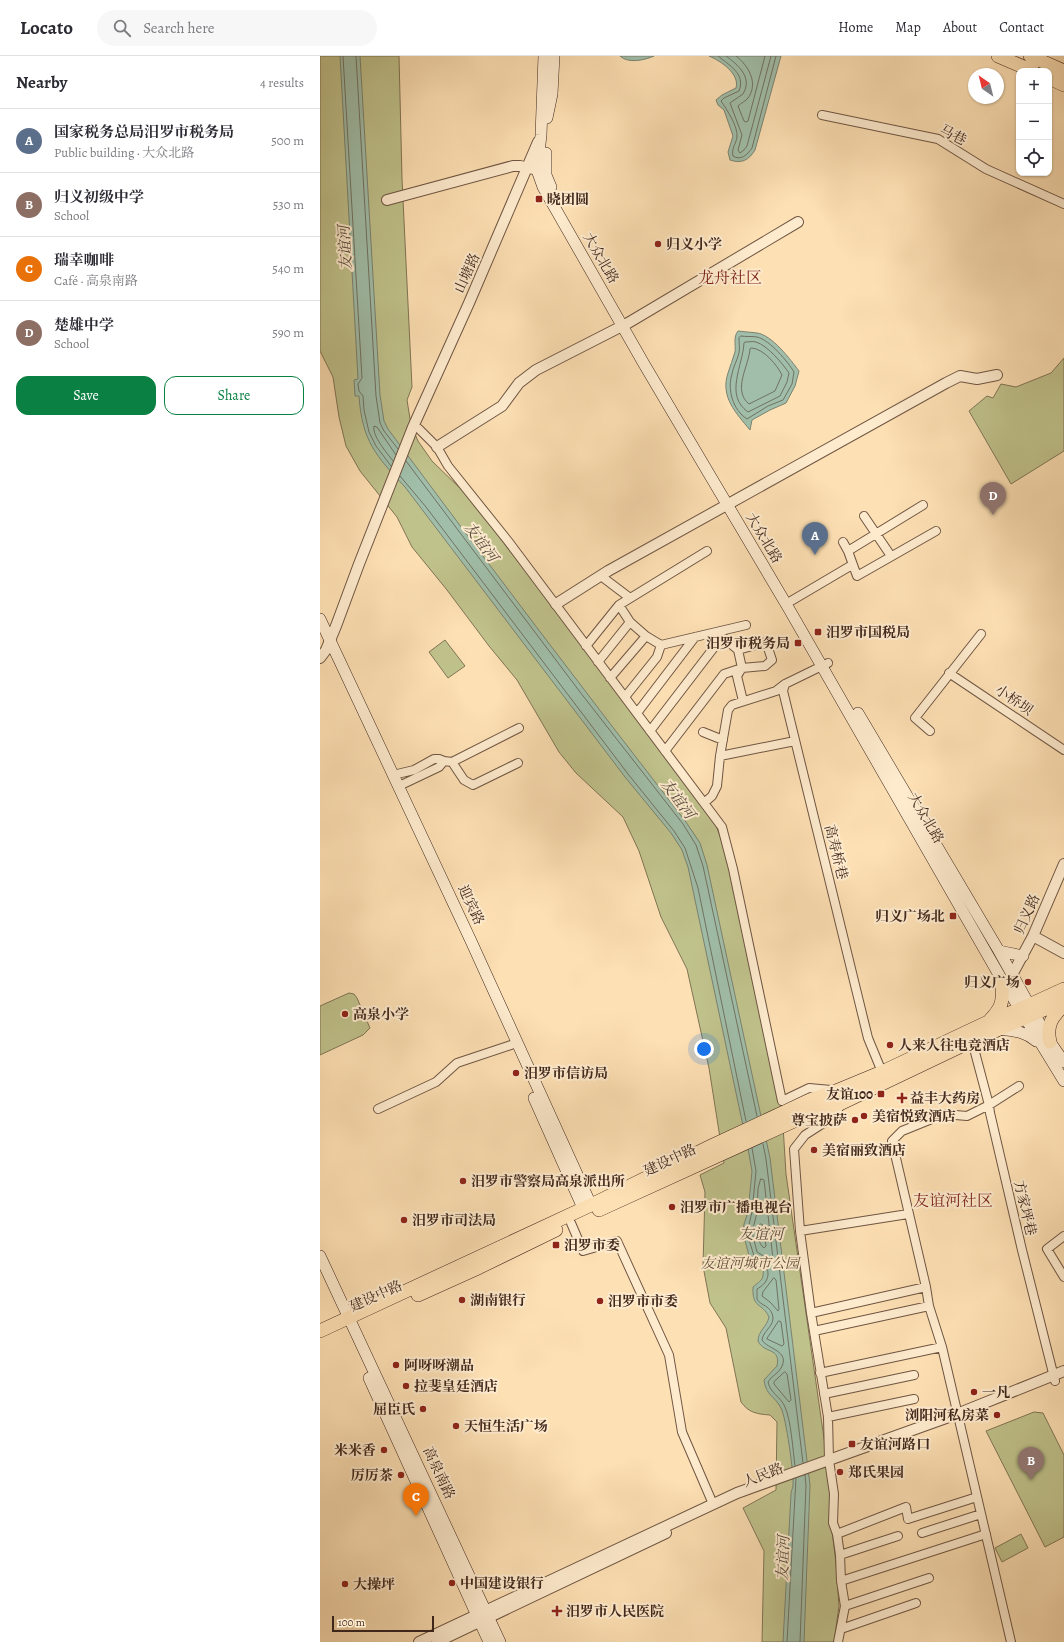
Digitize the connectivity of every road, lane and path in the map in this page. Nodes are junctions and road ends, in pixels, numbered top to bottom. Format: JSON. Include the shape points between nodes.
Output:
{"nodes":[{"id":1,"x":544,"y":56,"type":"edge"},
{"id":2,"x":554,"y":56,"type":"edge"},
{"id":3,"x":998,"y":56,"type":"edge"},
{"id":4,"x":1030,"y":56,"type":"edge"},
{"id":5,"x":1026,"y":68,"type":"edge"},
{"id":6,"x":1064,"y":71,"type":"edge"},
{"id":7,"x":1052,"y":79,"type":"edge"},
{"id":8,"x":1064,"y":85,"type":"edge"},
{"id":9,"x":822,"y":115,"type":"dead end"},
{"id":10,"x":544,"y":134,"type":"junction"},
{"id":11,"x":533,"y":169,"type":"junction"},
{"id":12,"x":549,"y":183,"type":"junction"},
{"id":13,"x":387,"y":200,"type":"dead end"},
{"id":14,"x":1064,"y":204,"type":"edge"},
{"id":15,"x":798,"y":222,"type":"dead end"},
{"id":16,"x":625,"y":325,"type":"junction"},
{"id":17,"x":998,"y":375,"type":"dead end"},
{"id":18,"x":419,"y":429,"type":"junction"},
{"id":19,"x":411,"y":441,"type":"junction"},
{"id":20,"x":437,"y":447,"type":"junction"},
{"id":21,"x":730,"y":504,"type":"junction"},
{"id":22,"x":923,"y":505,"type":"dead end"},
{"id":23,"x":864,"y":516,"type":"dead end"},
{"id":24,"x":936,"y":531,"type":"dead end"},
{"id":25,"x":876,"y":533,"type":"junction"},
{"id":26,"x":843,"y":542,"type":"dead end"},
{"id":27,"x":707,"y":551,"type":"dead end"},
{"id":28,"x":848,"y":551,"type":"junction"},
{"id":29,"x":892,"y":556,"type":"junction"},
{"id":30,"x":852,"y":565,"type":"junction"},
{"id":31,"x":601,"y":576,"type":"junction"},
{"id":32,"x":630,"y":598,"type":"junction"},
{"id":33,"x":791,"y":601,"type":"junction"},
{"id":34,"x":556,"y":604,"type":"junction"},
{"id":35,"x":619,"y":605,"type":"junction"},
{"id":36,"x":320,"y":619,"type":"edge"},
{"id":37,"x":630,"y":622,"type":"junction"},
{"id":38,"x":746,"y":625,"type":"dead end"},
{"id":39,"x":981,"y":634,"type":"dead end"},
{"id":40,"x":719,"y":635,"type":"junction"},
{"id":41,"x":646,"y":636,"type":"junction"},
{"id":42,"x":695,"y":637,"type":"junction"},
{"id":43,"x":661,"y":645,"type":"junction"},
{"id":44,"x":586,"y":646,"type":"junction"},
{"id":45,"x":326,"y":648,"type":"edge"},
{"id":46,"x":738,"y":650,"type":"junction"},
{"id":47,"x":598,"y":662,"type":"junction"},
{"id":48,"x":320,"y":664,"type":"edge"},
{"id":49,"x":825,"y":665,"type":"junction"},
{"id":50,"x":742,"y":668,"type":"junction"},
{"id":51,"x":949,"y":673,"type":"junction"},
{"id":52,"x":610,"y":678,"type":"junction"},
{"id":53,"x":786,"y":684,"type":"junction"},
{"id":54,"x":624,"y":697,"type":"junction"},
{"id":55,"x":743,"y":701,"type":"junction"},
{"id":56,"x":637,"y":713,"type":"junction"},
{"id":57,"x":519,"y":728,"type":"dead end"},
{"id":58,"x":650,"y":731,"type":"junction"},
{"id":59,"x":930,"y":731,"type":"dead end"},
{"id":60,"x":703,"y":732,"type":"dead end"},
{"id":61,"x":723,"y":740,"type":"junction"},
{"id":62,"x":795,"y":741,"type":"junction"},
{"id":63,"x":1064,"y":750,"type":"edge"},
{"id":64,"x":665,"y":751,"type":"junction"},
{"id":65,"x":720,"y":756,"type":"junction"},
{"id":66,"x":448,"y":762,"type":"junction"},
{"id":67,"x":518,"y":763,"type":"dead end"},
{"id":68,"x":393,"y":775,"type":"junction"},
{"id":69,"x":399,"y":786,"type":"junction"},
{"id":70,"x":704,"y":803,"type":"junction"},
{"id":71,"x":1064,"y":864,"type":"edge"},
{"id":72,"x":1064,"y":873,"type":"edge"},
{"id":73,"x":1035,"y":937,"type":"junction"},
{"id":74,"x":999,"y":951,"type":"junction"},
{"id":75,"x":1064,"y":953,"type":"edge"},
{"id":76,"x":1023,"y":956,"type":"junction"},
{"id":77,"x":1010,"y":978,"type":"junction"},
{"id":78,"x":1064,"y":989,"type":"edge"},
{"id":79,"x":1064,"y":1001,"type":"edge"},
{"id":80,"x":1064,"y":1005,"type":"edge"},
{"id":81,"x":1027,"y":1012,"type":"junction"},
{"id":82,"x":988,"y":1022,"type":"junction"},
{"id":83,"x":999,"y":1029,"type":"junction"},
{"id":84,"x":972,"y":1041,"type":"junction"},
{"id":85,"x":511,"y":1045,"type":"junction"},
{"id":86,"x":1046,"y":1045,"type":"junction"},
{"id":87,"x":1064,"y":1062,"type":"edge"},
{"id":88,"x":882,"y":1072,"type":"junction"},
{"id":89,"x":1064,"y":1081,"type":"edge"},
{"id":90,"x":1020,"y":1086,"type":"dead end"},
{"id":91,"x":839,"y":1097,"type":"junction"},
{"id":92,"x":989,"y":1105,"type":"junction"},
{"id":93,"x":813,"y":1106,"type":"junction"},
{"id":94,"x":378,"y":1109,"type":"dead end"},
{"id":95,"x":587,"y":1206,"type":"junction"},
{"id":96,"x":908,"y":1214,"type":"junction"},
{"id":97,"x":571,"y":1223,"type":"junction"},
{"id":98,"x":800,"y":1231,"type":"junction"},
{"id":99,"x":1064,"y":1236,"type":"edge"},
{"id":100,"x":320,"y":1256,"type":"edge"},
{"id":101,"x":320,"y":1273,"type":"edge"},
{"id":102,"x":1064,"y":1277,"type":"edge"},
{"id":103,"x":926,"y":1287,"type":"junction"},
{"id":104,"x":929,"y":1306,"type":"junction"},
{"id":105,"x":810,"y":1313,"type":"junction"},
{"id":106,"x":347,"y":1323,"type":"junction"},
{"id":107,"x":320,"y":1331,"type":"edge"},
{"id":108,"x":814,"y":1331,"type":"junction"},
{"id":109,"x":320,"y":1340,"type":"edge"},
{"id":110,"x":942,"y":1347,"type":"junction"},
{"id":111,"x":1064,"y":1371,"type":"edge"},
{"id":112,"x":820,"y":1373,"type":"junction"},
{"id":113,"x":914,"y":1375,"type":"dead end"},
{"id":114,"x":1058,"y":1378,"type":"edge"},
{"id":115,"x":824,"y":1394,"type":"junction"},
{"id":116,"x":914,"y":1399,"type":"dead end"},
{"id":117,"x":828,"y":1417,"type":"junction"},
{"id":118,"x":958,"y":1418,"type":"junction"},
{"id":119,"x":825,"y":1465,"type":"junction"},
{"id":120,"x":781,"y":1480,"type":"junction"},
{"id":121,"x":977,"y":1497,"type":"junction"},
{"id":122,"x":713,"y":1504,"type":"junction"},
{"id":123,"x":981,"y":1514,"type":"junction"},
{"id":124,"x":922,"y":1533,"type":"dead end"},
{"id":125,"x":837,"y":1534,"type":"junction"},
{"id":126,"x":986,"y":1534,"type":"junction"},
{"id":127,"x":898,"y":1536,"type":"dead end"},
{"id":128,"x":840,"y":1555,"type":"junction"},
{"id":129,"x":929,"y":1578,"type":"dead end"},
{"id":130,"x":841,"y":1582,"type":"junction"},
{"id":131,"x":916,"y":1603,"type":"dead end"},
{"id":132,"x":845,"y":1606,"type":"junction"},
{"id":133,"x":483,"y":1617,"type":"junction"},
{"id":134,"x":841,"y":1629,"type":"junction"},
{"id":135,"x":419,"y":1642,"type":"edge"},
{"id":136,"x":437,"y":1642,"type":"edge"},
{"id":137,"x":489,"y":1642,"type":"edge"},
{"id":138,"x":500,"y":1642,"type":"edge"},
{"id":139,"x":838,"y":1642,"type":"edge"},
{"id":140,"x":1011,"y":1642,"type":"edge"}],
"edges":[{"from":1,"to":10,"type":"main road","name":"大众北路"},
{"from":2,"to":10,"type":"main road","name":"大众北路","via":[[552,94]]},
{"from":3,"to":5,"type":"main road"},
{"from":4,"to":6,"type":"main road"},
{"from":7,"to":8,"type":"main road"},
{"from":9,"to":14,"type":"street","name":"马巷","via":[[938,139],[986,169]]},
{"from":10,"to":11,"type":"street","name":"山塘路"},
{"from":10,"to":11,"type":"main road","name":"大众北路"},
{"from":10,"to":12,"type":"main road","name":"大众北路"},
{"from":11,"to":12,"type":"street"},
{"from":11,"to":13,"type":"street","via":[[513,166]]},
{"from":11,"to":16,"type":"main road","name":"大众北路"},
{"from":11,"to":18,"type":"street","name":"山塘路"},
{"from":11,"to":19,"type":"street","name":"山塘路"},
{"from":12,"to":16,"type":"main road","name":"大众北路"},
{"from":15,"to":16,"type":"street"},
{"from":16,"to":20,"type":"street","via":[[536,370],[519,383],[502,406]]},
{"from":16,"to":21,"type":"main road","name":"大众北路"},
{"from":17,"to":21,"type":"street","via":[[977,379],[960,376]]},
{"from":18,"to":19,"type":"street","name":"山塘路"},
{"from":18,"to":20,"type":"street"},
{"from":19,"to":45,"type":"street"},
{"from":20,"to":34,"type":"street","via":[[448,466]]},
{"from":21,"to":31,"type":"street"},
{"from":21,"to":33,"type":"main road","name":"大众北路"},
{"from":21,"to":49,"type":"main road","name":"大众北路"},
{"from":22,"to":25,"type":"street"},
{"from":23,"to":25,"type":"street"},
{"from":24,"to":29,"type":"street"},
{"from":25,"to":28,"type":"street"},
{"from":25,"to":29,"type":"street"},
{"from":26,"to":28,"type":"street"},
{"from":27,"to":32,"type":"street"},
{"from":28,"to":30,"type":"street"},
{"from":29,"to":30,"type":"street","via":[[857,576]]},
{"from":30,"to":33,"type":"street"},
{"from":31,"to":32,"type":"street"},
{"from":31,"to":34,"type":"street"},
{"from":32,"to":35,"type":"street"},
{"from":33,"to":49,"type":"main road","name":"大众北路"},
{"from":34,"to":44,"type":"street"},
{"from":35,"to":37,"type":"street"},
{"from":35,"to":44,"type":"street"},
{"from":36,"to":45,"type":"main road","name":"迎宾路"},
{"from":37,"to":41,"type":"street"},
{"from":37,"to":47,"type":"street"},
{"from":38,"to":40,"type":"street"},
{"from":39,"to":51,"type":"street"},
{"from":40,"to":42,"type":"street"},
{"from":40,"to":46,"type":"street"},
{"from":40,"to":58,"type":"street"},
{"from":41,"to":43,"type":"street"},
{"from":41,"to":52,"type":"street"},
{"from":42,"to":43,"type":"street"},
{"from":42,"to":56,"type":"street"},
{"from":43,"to":54,"type":"street","via":[[657,657]]},
{"from":44,"to":47,"type":"street"},
{"from":45,"to":48,"type":"street"},
{"from":45,"to":68,"type":"main road","name":"迎宾路"},
{"from":45,"to":85,"type":"main road","name":"迎宾路","via":[[403,804]]},
{"from":46,"to":50,"type":"street"},
{"from":46,"to":50,"type":"street","via":[[766,642],[772,660],[765,666]]},
{"from":47,"to":52,"type":"street"},
{"from":49,"to":53,"type":"street"},
{"from":49,"to":74,"type":"main road","name":"大众北路"},
{"from":49,"to":77,"type":"main road","name":"大众北路"},
{"from":50,"to":55,"type":"street","via":[[737,676]]},
{"from":50,"to":64,"type":"street","via":[[724,674]]},
{"from":51,"to":59,"type":"street","via":[[915,718]]},
{"from":51,"to":63,"type":"street","name":"小桥坝"},
{"from":52,"to":54,"type":"street"},
{"from":53,"to":55,"type":"street","via":[[776,691]]},
{"from":53,"to":62,"type":"street","name":"高寿桥巷","via":[[783,691]]},
{"from":54,"to":56,"type":"street"},
{"from":55,"to":61,"type":"street","via":[[732,705],[728,710]]},
{"from":56,"to":58,"type":"street"},
{"from":57,"to":66,"type":"street"},
{"from":58,"to":64,"type":"street"},
{"from":60,"to":61,"type":"street"},
{"from":61,"to":65,"type":"street"},
{"from":62,"to":65,"type":"street"},
{"from":62,"to":88,"type":"street","name":"高寿桥巷","via":[[868,1038]]},
{"from":64,"to":70,"type":"street"},
{"from":65,"to":70,"type":"street","via":[[717,786],[712,796]]},
{"from":66,"to":67,"type":"street","via":[[464,780],[473,785]]},
{"from":66,"to":68,"type":"street","via":[[434,759],[414,770]]},
{"from":66,"to":69,"type":"street"},
{"from":68,"to":69,"type":"main road","name":"迎宾路"},
{"from":69,"to":95,"type":"main road","name":"迎宾路","via":[[475,948]]},
{"from":70,"to":91,"type":"street","via":[[722,828],[734,869],[782,1101],[809,1088]]},
{"from":71,"to":73,"type":"street","name":"归义路"},
{"from":72,"to":73,"type":"street"},
{"from":73,"to":75,"type":"street"},
{"from":73,"to":76,"type":"street","name":"归义路"},
{"from":73,"to":77,"type":"street"},
{"from":74,"to":76,"type":"main road"},
{"from":74,"to":77,"type":"main road","name":"大众北路"},
{"from":76,"to":77,"type":"street","name":"归义路"},
{"from":77,"to":81,"type":"main road","name":"大众北路"},
{"from":77,"to":82,"type":"main road","via":[[1000,1008]]},
{"from":78,"to":81,"type":"main road"},
{"from":79,"to":81,"type":"main road"},
{"from":80,"to":86,"type":"main road","via":[[1051,1021]]},
{"from":81,"to":82,"type":"main road","name":"建设中路"},
{"from":81,"to":83,"type":"main road","name":"建设中路"},
{"from":81,"to":86,"type":"main road","name":"大众北路"},
{"from":82,"to":88,"type":"main road","name":"建设中路"},
{"from":83,"to":84,"type":"main road","name":"建设中路"},
{"from":83,"to":86,"type":"main road","via":[[1020,1031]]},
{"from":84,"to":91,"type":"main road","name":"建设中路"},
{"from":84,"to":92,"type":"street","name":"方家坪巷"},
{"from":85,"to":94,"type":"street","via":[[457,1063],[436,1082]]},
{"from":85,"to":95,"type":"main road","name":"迎宾路"},
{"from":86,"to":87,"type":"main road"},
{"from":86,"to":89,"type":"main road"},
{"from":88,"to":91,"type":"main road","name":"建设中路"},
{"from":90,"to":92,"type":"street"},
{"from":91,"to":93,"type":"main road","name":"建设中路"},
{"from":91,"to":98,"type":"street","via":[[833,1117],[805,1135],[794,1149]]},
{"from":92,"to":96,"type":"street","via":[[967,1116],[944,1114],[902,1131],[892,1141]]},
{"from":92,"to":114,"type":"street","name":"方家坪巷","via":[[1022,1250]]},
{"from":93,"to":95,"type":"main road","name":"建设中路","via":[[716,1144]]},
{"from":93,"to":97,"type":"main road","name":"建设中路","via":[[714,1158]]},
{"from":95,"to":106,"type":"main road","name":"建设中路"},
{"from":96,"to":98,"type":"street"},
{"from":96,"to":103,"type":"street"},
{"from":97,"to":106,"type":"main road","name":"建设中路","via":[[480,1267]]},
{"from":97,"to":122,"type":"street","via":[[583,1251],[617,1241],[669,1355],[682,1432]]},
{"from":98,"to":105,"type":"street"},
{"from":99,"to":102,"type":"street","via":[[1047,1249]]},
{"from":100,"to":106,"type":"main road"},
{"from":101,"to":106,"type":"main road"},
{"from":103,"to":104,"type":"street"},
{"from":103,"to":105,"type":"street"},
{"from":104,"to":108,"type":"street"},
{"from":104,"to":110,"type":"street"},
{"from":105,"to":108,"type":"street"},
{"from":106,"to":107,"type":"main road","name":"建设中路"},
{"from":106,"to":109,"type":"main road","name":"建设中路"},
{"from":106,"to":133,"type":"main road","name":"高泉南路"},
{"from":108,"to":112,"type":"street"},
{"from":110,"to":112,"type":"street"},
{"from":110,"to":118,"type":"street"},
{"from":111,"to":114,"type":"street","name":"人民路"},
{"from":112,"to":115,"type":"street"},
{"from":113,"to":115,"type":"street"},
{"from":114,"to":118,"type":"street","name":"人民路"},
{"from":115,"to":117,"type":"street"},
{"from":116,"to":117,"type":"street"},
{"from":117,"to":119,"type":"street"},
{"from":118,"to":119,"type":"street","name":"人民路"},
{"from":118,"to":121,"type":"street"},
{"from":119,"to":120,"type":"street","name":"人民路"},
{"from":119,"to":125,"type":"street","via":[[834,1494],[833,1523]]},
{"from":120,"to":122,"type":"street","name":"人民路","via":[[737,1493]]},
{"from":120,"to":133,"type":"street","name":"人民路"},
{"from":121,"to":123,"type":"street"},
{"from":121,"to":125,"type":"street","via":[[908,1519],[906,1507]]},
{"from":122,"to":133,"type":"street","name":"人民路"},
{"from":123,"to":124,"type":"street"},
{"from":123,"to":126,"type":"street"},
{"from":125,"to":128,"type":"street"},
{"from":126,"to":130,"type":"street"},
{"from":126,"to":140,"type":"street"},
{"from":127,"to":128,"type":"street"},
{"from":128,"to":130,"type":"street"},
{"from":129,"to":132,"type":"street"},
{"from":130,"to":132,"type":"street"},
{"from":131,"to":134,"type":"street"},
{"from":132,"to":134,"type":"street"},
{"from":133,"to":135,"type":"street"},
{"from":133,"to":136,"type":"street"},
{"from":133,"to":137,"type":"main road","name":"高泉南路"},
{"from":133,"to":138,"type":"main road","name":"高泉南路"},
{"from":134,"to":139,"type":"street"}]}
